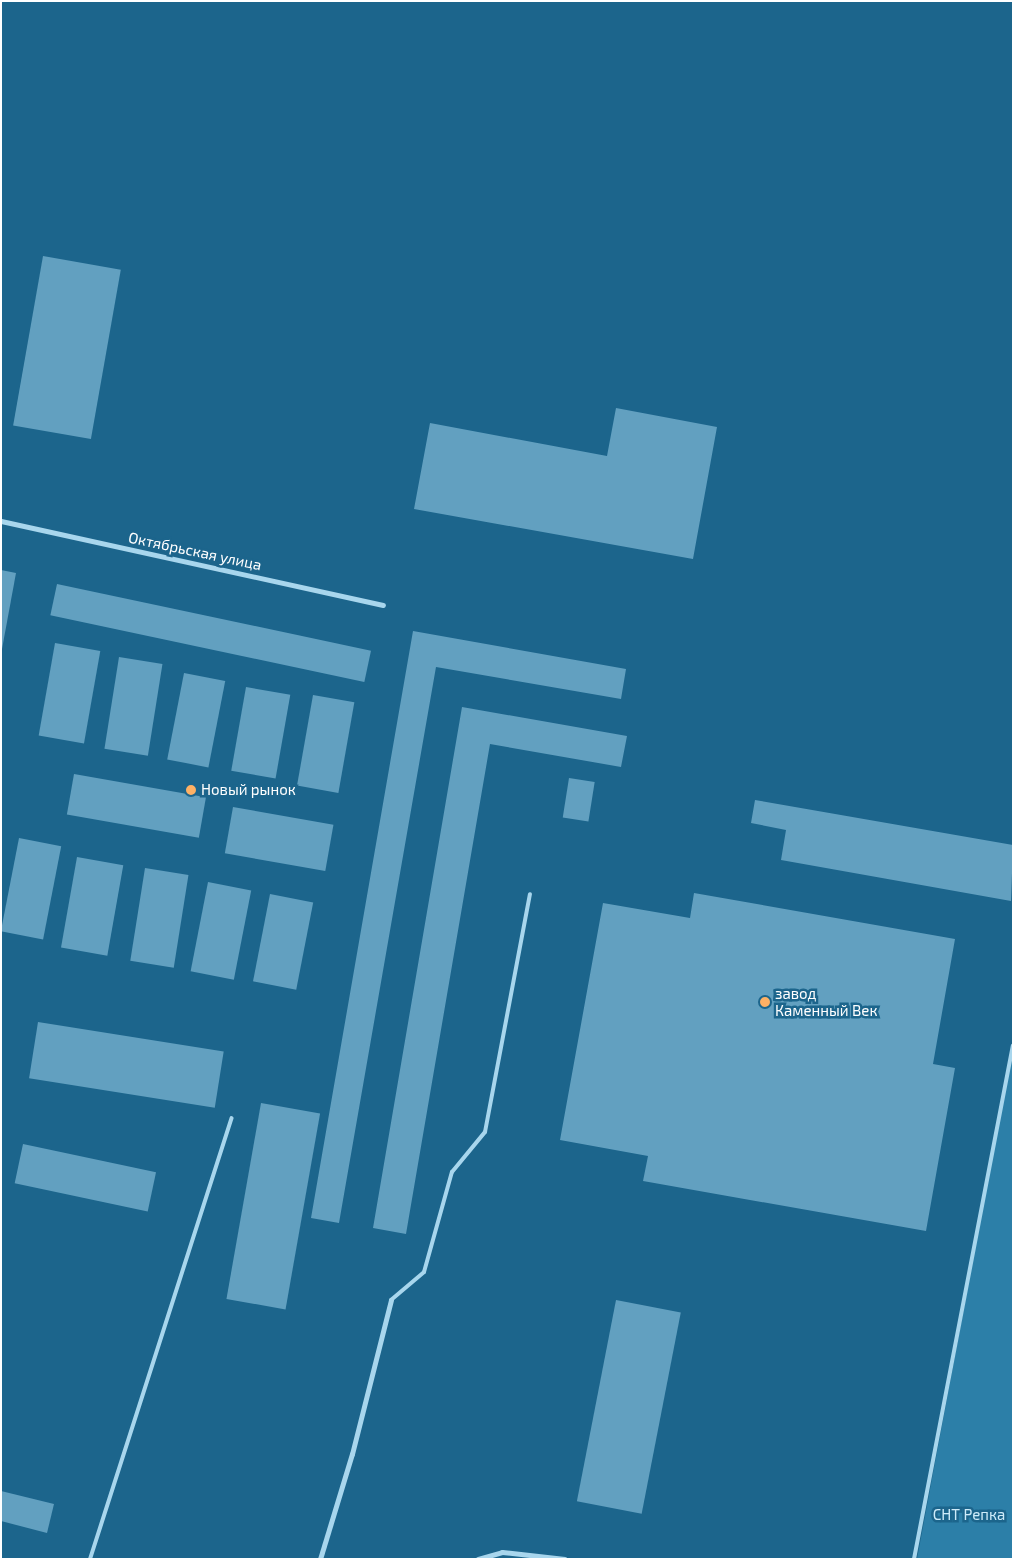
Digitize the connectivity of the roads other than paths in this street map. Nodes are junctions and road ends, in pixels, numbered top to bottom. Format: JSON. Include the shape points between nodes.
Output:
{"nodes":[{"id":1,"x":1,"y":521,"type":"edge"},
{"id":2,"x":383,"y":605,"type":"dead end"},
{"id":3,"x":530,"y":894,"type":"dead end"},
{"id":4,"x":1013,"y":1045,"type":"edge"},
{"id":5,"x":232,"y":1118,"type":"dead end"},
{"id":6,"x":391,"y":1300,"type":"joint"},
{"id":7,"x":90,"y":1559,"type":"edge"},
{"id":8,"x":320,"y":1559,"type":"edge"},
{"id":9,"x":478,"y":1559,"type":"edge"},
{"id":10,"x":565,"y":1559,"type":"edge"},
{"id":11,"x":914,"y":1559,"type":"edge"}],
"edges":[{"from":1,"to":2,"type":"street","name":"Октябрьская улица"},
{"from":3,"to":6,"type":"lane","via":[[485,1132],[452,1172],[424,1272]]},
{"from":4,"to":11,"type":"lane"},
{"from":5,"to":7,"type":"lane"},
{"from":6,"to":8,"type":"street","via":[[352,1454]]},
{"from":9,"to":10,"type":"street","via":[[502,1552]]}]}
